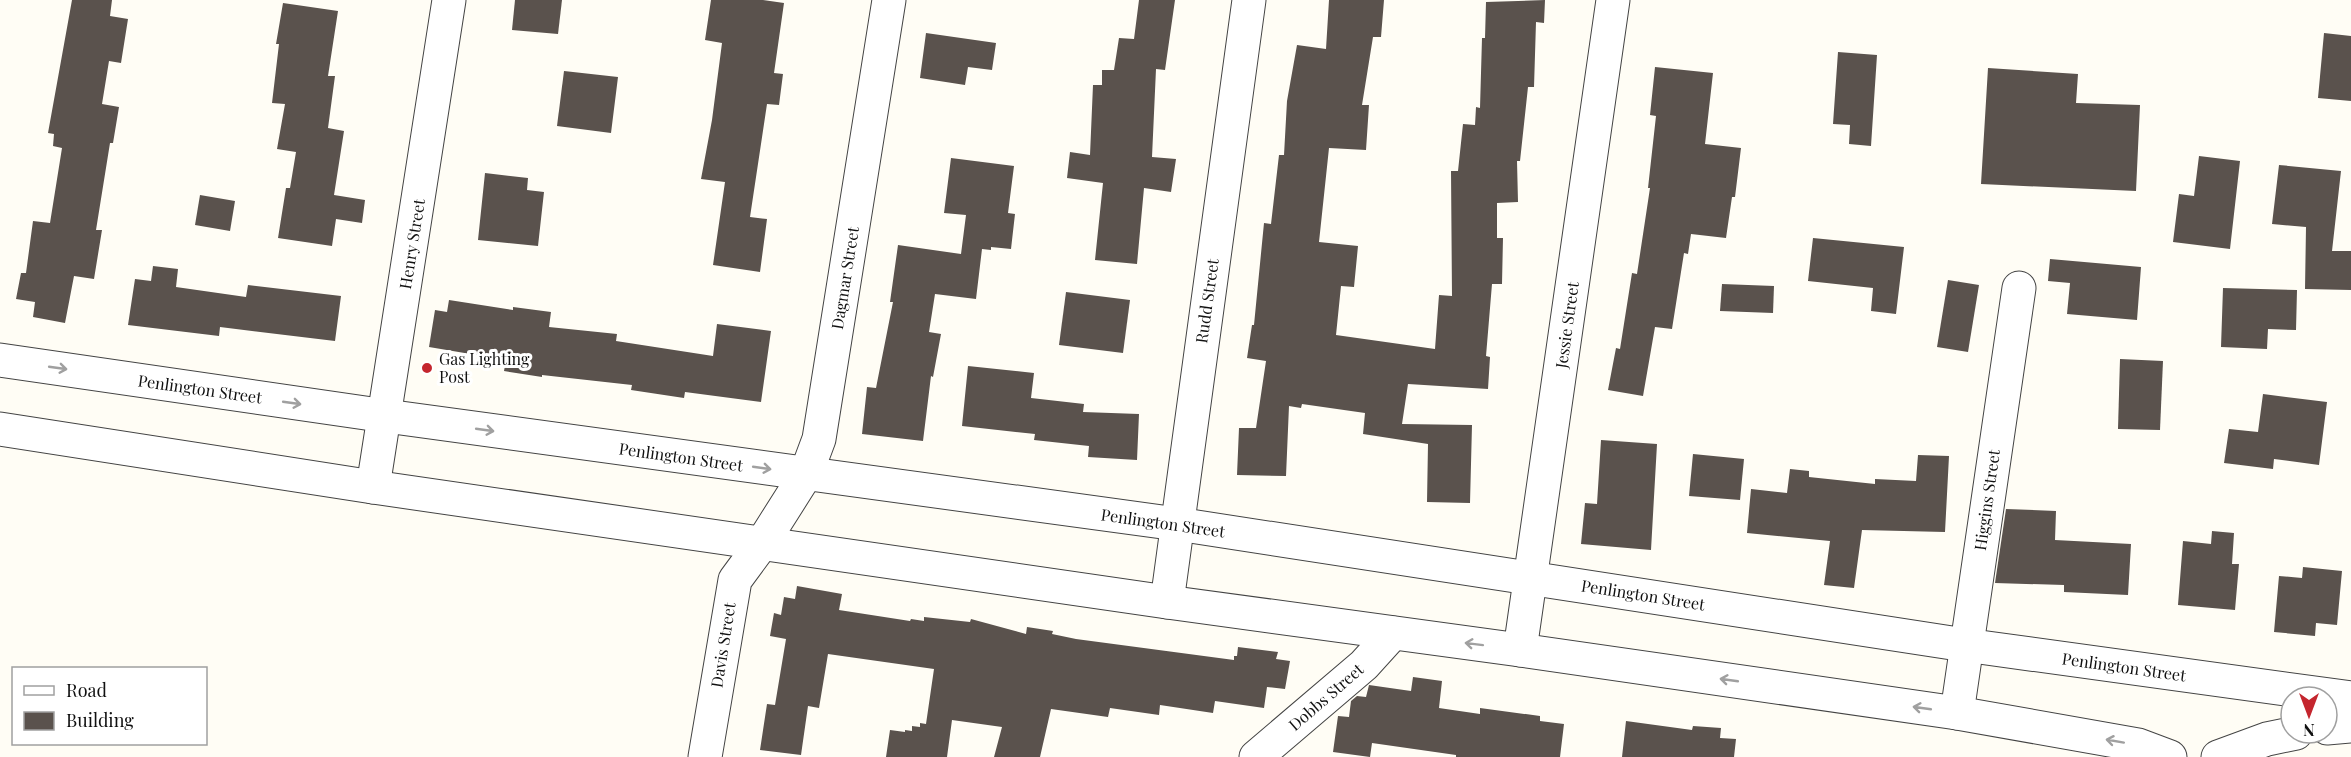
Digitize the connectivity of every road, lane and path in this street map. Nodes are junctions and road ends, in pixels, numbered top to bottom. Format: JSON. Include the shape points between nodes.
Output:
{"nodes":[{"id":1,"x":449,"y":0,"type":"edge"},
{"id":2,"x":889,"y":0,"type":"edge"},
{"id":3,"x":1249,"y":0,"type":"edge"},
{"id":4,"x":1613,"y":0,"type":"edge"},
{"id":5,"x":2019,"y":288,"type":"dead end"},
{"id":6,"x":0,"y":360,"type":"edge"},
{"id":7,"x":386,"y":416,"type":"junction"},
{"id":8,"x":0,"y":429,"type":"edge"},
{"id":9,"x":806,"y":474,"type":"junction"},
{"id":10,"x":373,"y":487,"type":"junction"},
{"id":11,"x":1177,"y":524,"type":"junction"},
{"id":12,"x":763,"y":542,"type":"junction"},
{"id":13,"x":1531,"y":577,"type":"junction"},
{"id":14,"x":1167,"y":602,"type":"junction"},
{"id":15,"x":1393,"y":633,"type":"junction"},
{"id":16,"x":1965,"y":645,"type":"junction"},
{"id":17,"x":1520,"y":650,"type":"junction"},
{"id":18,"x":2279,"y":689,"type":"edge"},
{"id":19,"x":1957,"y":713,"type":"junction"},
{"id":20,"x":2279,"y":737,"type":"edge"},
{"id":21,"x":705,"y":757,"type":"edge"},
{"id":22,"x":1256,"y":757,"type":"edge"},
{"id":23,"x":2170,"y":757,"type":"edge"},
{"id":24,"x":2218,"y":757,"type":"edge"}],
"edges":[{"from":1,"to":7,"type":"street","name":"Henry Street"},
{"from":2,"to":9,"type":"street","name":"Dagmar Street","via":[[819,439]]},
{"from":3,"to":11,"type":"street","name":"Rudd Street"},
{"from":4,"to":13,"type":"street","name":"Jessie Street"},
{"from":5,"to":16,"type":"street","name":"Higgins Street"},
{"from":6,"to":7,"type":"street","name":"Penlington Street","one_way":true},
{"from":7,"to":9,"type":"street","name":"Penlington Street","one_way":true},
{"from":7,"to":10,"type":"street","name":"Henry Street"},
{"from":8,"to":10,"type":"street"},
{"from":9,"to":11,"type":"street","name":"Penlington Street"},
{"from":9,"to":12,"type":"street","name":"Dagmar Street"},
{"from":10,"to":12,"type":"street"},
{"from":11,"to":13,"type":"street","name":"Penlington Street"},
{"from":11,"to":14,"type":"street","name":"Rudd Street"},
{"from":12,"to":14,"type":"street"},
{"from":12,"to":21,"type":"street","name":"Davis Street","via":[[735,580]]},
{"from":13,"to":16,"type":"street","name":"Penlington Street"},
{"from":13,"to":17,"type":"street","name":"Jessie Street"},
{"from":14,"to":15,"type":"street"},
{"from":17,"to":15,"type":"street","one_way":true},
{"from":15,"to":22,"type":"street","name":"Dobbs Street","via":[[1364,665]]},
{"from":16,"to":18,"type":"street","name":"Penlington Street"},
{"from":16,"to":19,"type":"street","name":"Higgins Street"},
{"from":19,"to":17,"type":"street","one_way":true},
{"from":23,"to":19,"type":"street","one_way":true,"via":[[2138,745]]},
{"from":20,"to":24,"type":"street"}]}
